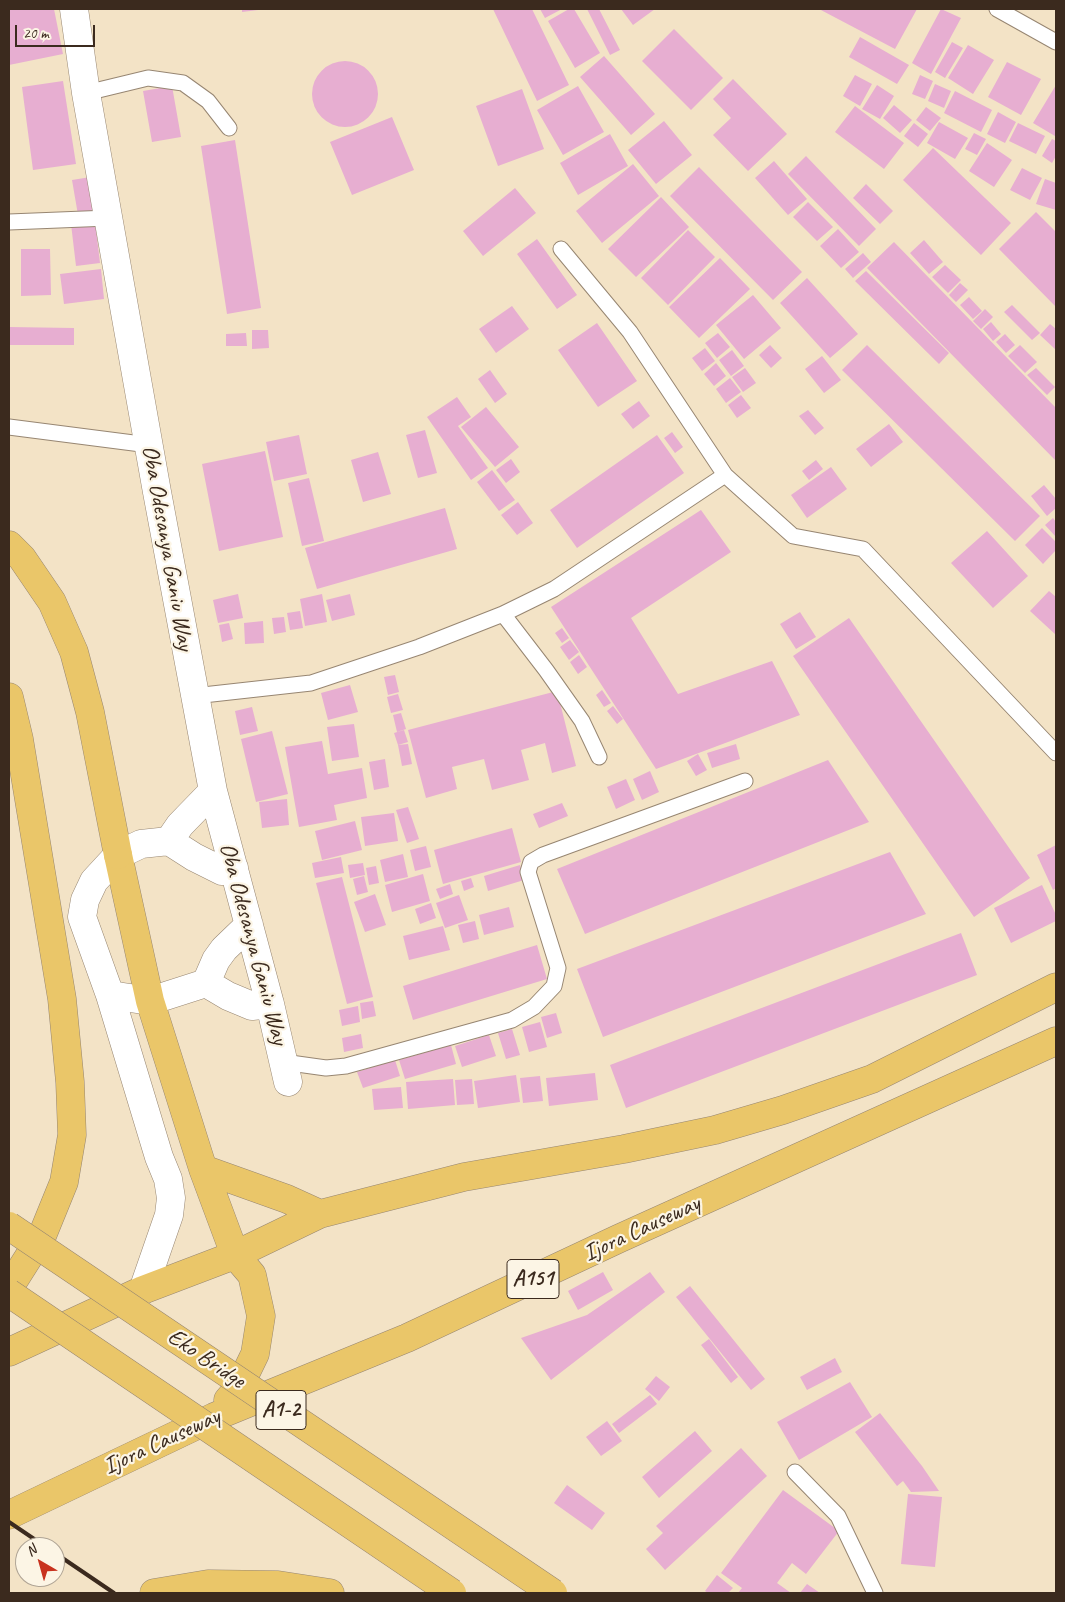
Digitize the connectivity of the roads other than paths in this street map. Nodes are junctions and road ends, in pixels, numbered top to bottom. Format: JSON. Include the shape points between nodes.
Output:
{"nodes":[{"id":1,"x":74,"y":9,"type":"edge"},
{"id":2,"x":996,"y":9,"type":"edge"},
{"id":3,"x":1056,"y":42,"type":"edge"},
{"id":4,"x":86,"y":93,"type":"junction"},
{"id":5,"x":229,"y":128,"type":"dead end"},
{"id":6,"x":109,"y":218,"type":"junction"},
{"id":7,"x":9,"y":222,"type":"edge"},
{"id":8,"x":561,"y":249,"type":"dead end"},
{"id":9,"x":9,"y":426,"type":"edge"},
{"id":10,"x":148,"y":445,"type":"junction"},
{"id":11,"x":725,"y":475,"type":"junction"},
{"id":12,"x":9,"y":545,"type":"edge"},
{"id":13,"x":503,"y":614,"type":"junction"},
{"id":14,"x":194,"y":696,"type":"junction"},
{"id":15,"x":9,"y":697,"type":"edge"},
{"id":16,"x":1056,"y":753,"type":"edge"},
{"id":17,"x":599,"y":757,"type":"dead end"},
{"id":18,"x":745,"y":781,"type":"dead end"},
{"id":19,"x":213,"y":791,"type":"junction"},
{"id":20,"x":168,"y":841,"type":"junction"},
{"id":21,"x":118,"y":855,"type":"junction"},
{"id":22,"x":234,"y":868,"type":"junction"},
{"id":23,"x":248,"y":925,"type":"junction"},
{"id":24,"x":206,"y":983,"type":"junction"},
{"id":25,"x":1052,"y":989,"type":"edge"},
{"id":26,"x":110,"y":994,"type":"junction"},
{"id":27,"x":150,"y":1001,"type":"junction"},
{"id":28,"x":270,"y":1004,"type":"junction"},
{"id":29,"x":1056,"y":1041,"type":"edge"},
{"id":30,"x":286,"y":1072,"type":"joint"},
{"id":31,"x":203,"y":1169,"type":"junction"},
{"id":32,"x":320,"y":1214,"type":"junction"},
{"id":33,"x":9,"y":1226,"type":"edge"},
{"id":34,"x":236,"y":1256,"type":"junction"},
{"id":35,"x":9,"y":1288,"type":"edge"},
{"id":36,"x":144,"y":1290,"type":"junction"},
{"id":37,"x":9,"y":1293,"type":"edge"},
{"id":38,"x":9,"y":1352,"type":"edge"},
{"id":39,"x":214,"y":1417,"type":"junction"},
{"id":40,"x":796,"y":1472,"type":"dead end"},
{"id":41,"x":9,"y":1515,"type":"edge"},
{"id":42,"x":154,"y":1593,"type":"edge"},
{"id":43,"x":330,"y":1593,"type":"edge"},
{"id":44,"x":452,"y":1593,"type":"edge"},
{"id":45,"x":553,"y":1593,"type":"edge"},
{"id":46,"x":875,"y":1593,"type":"edge"}],
"edges":[{"from":1,"to":4,"type":"street","name":"Oba Odesanya Ganiu Way"},
{"from":2,"to":3,"type":"lane"},
{"from":4,"to":5,"type":"lane","via":[[148,78],[183,83],[208,101]]},
{"from":4,"to":6,"type":"street","name":"Oba Odesanya Ganiu Way"},
{"from":6,"to":7,"type":"lane"},
{"from":6,"to":10,"type":"street","name":"Oba Odesanya Ganiu Way"},
{"from":8,"to":11,"type":"lane","via":[[630,332]]},
{"from":9,"to":10,"type":"lane"},
{"from":10,"to":14,"type":"street","name":"Oba Odesanya Ganiu Way"},
{"from":11,"to":13,"type":"lane","via":[[554,589]]},
{"from":11,"to":16,"type":"lane","via":[[793,536],[863,549]]},
{"from":12,"to":21,"type":"main road","via":[[22,558],[52,602],[74,652],[90,712]]},
{"from":13,"to":14,"type":"lane","via":[[419,647],[311,682]]},
{"from":13,"to":17,"type":"lane","via":[[582,721]]},
{"from":14,"to":19,"type":"street","name":"Oba Odesanya Ganiu Way"},
{"from":15,"to":35,"type":"main road","via":[[19,739],[62,999],[72,1135],[64,1182],[42,1236]]},
{"from":18,"to":30,"type":"lane","via":[[543,854],[531,862],[528,872],[558,968],[554,986],[534,1007],[512,1020],[346,1066]]},
{"from":19,"to":20,"type":"street"},
{"from":19,"to":22,"type":"street","name":"Oba Odesanya Ganiu Way"},
{"from":20,"to":21,"type":"street","via":[[142,844]]},
{"from":20,"to":22,"type":"street","via":[[222,871]]},
{"from":21,"to":26,"type":"street","via":[[94,881],[85,900],[82,917]]},
{"from":21,"to":27,"type":"main road"},
{"from":22,"to":23,"type":"street","name":"Oba Odesanya Ganiu Way"},
{"from":23,"to":24,"type":"street","via":[[216,960]]},
{"from":23,"to":28,"type":"street","name":"Oba Odesanya Ganiu Way"},
{"from":24,"to":27,"type":"street"},
{"from":24,"to":28,"type":"street","via":[[252,1006]]},
{"from":25,"to":32,"type":"main road","via":[[872,1079],[783,1110],[715,1130],[624,1150],[464,1178]]},
{"from":26,"to":27,"type":"street"},
{"from":26,"to":36,"type":"street","via":[[168,1179],[171,1198],[169,1215]]},
{"from":27,"to":31,"type":"main road"},
{"from":28,"to":30,"type":"street","name":"Oba Odesanya Ganiu Way"},
{"from":29,"to":39,"type":"main road","name":"Ijora Causeway","number":"A151","via":[[407,1338]]},
{"from":31,"to":32,"type":"main road"},
{"from":31,"to":34,"type":"main road"},
{"from":32,"to":34,"type":"main road"},
{"from":33,"to":45,"type":"main road","name":"Eko Bridge","number":"A1-2","bridge":true},
{"from":34,"to":36,"type":"main road"},
{"from":34,"to":39,"type":"main road","via":[[252,1275],[261,1316],[255,1354],[239,1387]]},
{"from":36,"to":38,"type":"main road"},
{"from":37,"to":44,"type":"main road","number":"A1-2","bridge":true},
{"from":39,"to":41,"type":"main road","name":"Ijora Causeway","number":"A151"},
{"from":40,"to":46,"type":"lane","via":[[838,1516]]},
{"from":42,"to":43,"type":"main road","via":[[208,1584],[278,1584]]}]}
